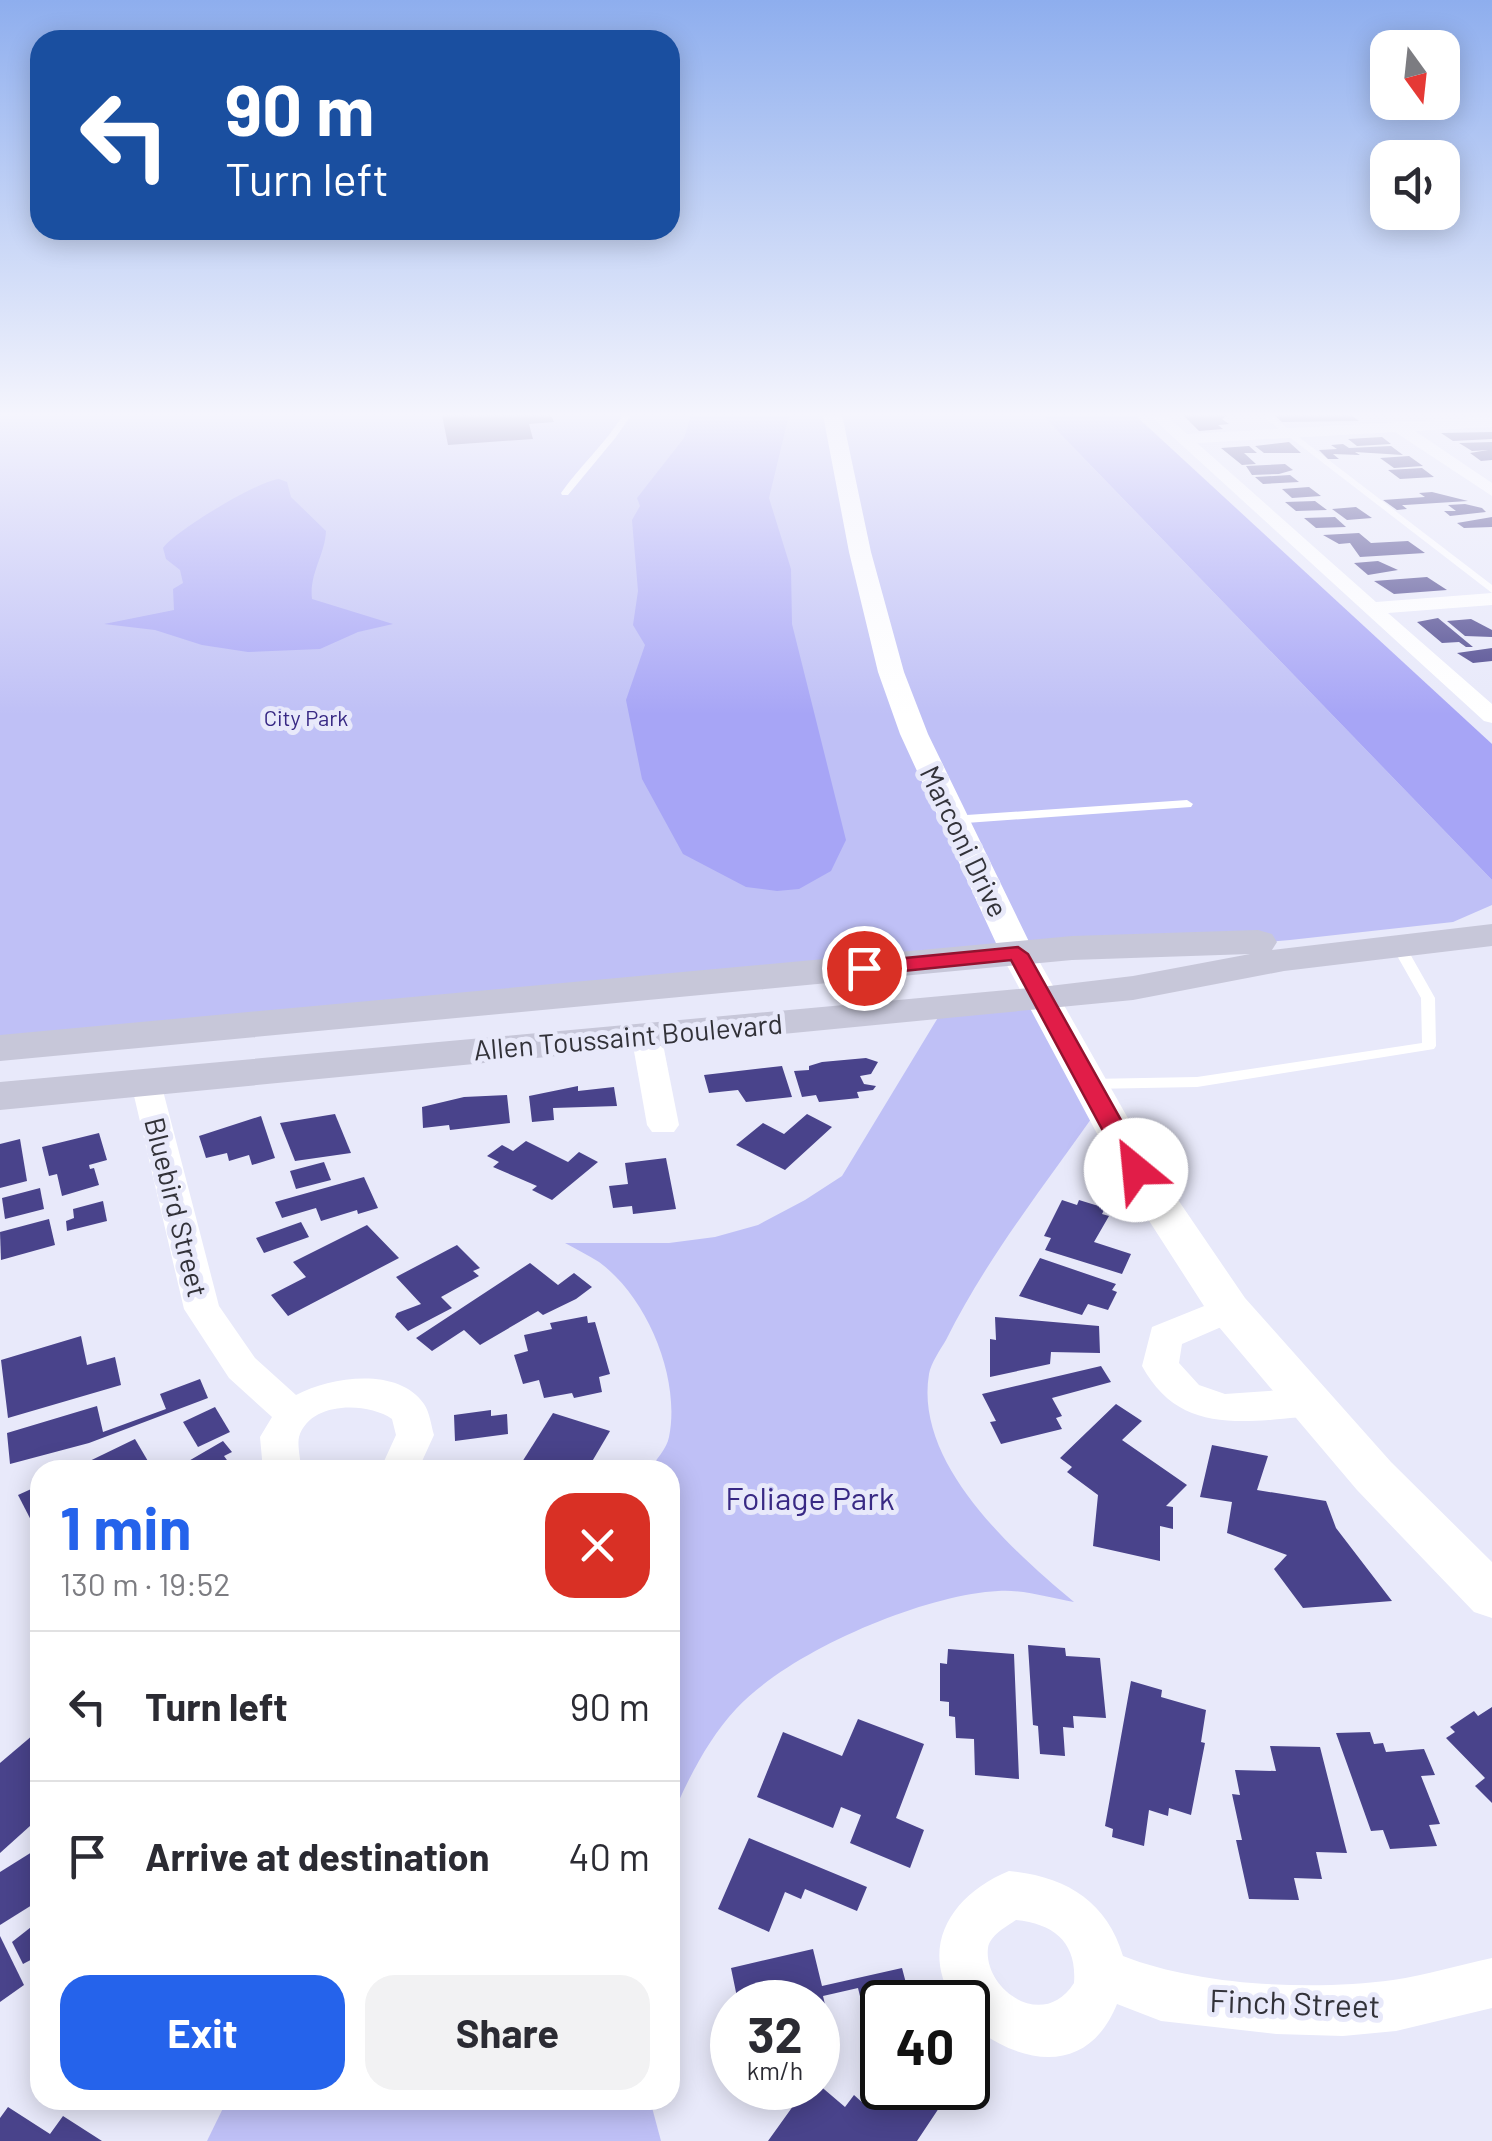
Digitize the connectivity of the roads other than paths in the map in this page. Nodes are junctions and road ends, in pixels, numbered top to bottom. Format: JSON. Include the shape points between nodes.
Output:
{"nodes":[{"id":1,"x":852,"y":515,"type":"edge"},
{"id":2,"x":1267,"y":515,"type":"edge"},
{"id":3,"x":1394,"y":515,"type":"edge"},
{"id":4,"x":1492,"y":590,"type":"edge"},
{"id":5,"x":1492,"y":599,"type":"edge"},
{"id":6,"x":1371,"y":608,"type":"junction"},
{"id":7,"x":1492,"y":716,"type":"edge"},
{"id":8,"x":1187,"y":804,"type":"dead end"},
{"id":9,"x":952,"y":820,"type":"junction"},
{"id":10,"x":1492,"y":917,"type":"edge"},
{"id":11,"x":1492,"y":935,"type":"edge"},
{"id":12,"x":1398,"y":946,"type":"junction"},
{"id":13,"x":1018,"y":954,"type":"junction"},
{"id":14,"x":798,"y":975,"type":"junction"},
{"id":15,"x":1042,"y":999,"type":"junction"},
{"id":16,"x":814,"y":1018,"type":"junction"},
{"id":17,"x":646,"y":1034,"type":"junction"},
{"id":18,"x":0,"y":1048,"type":"edge"},
{"id":19,"x":146,"y":1082,"type":"junction"},
{"id":20,"x":1089,"y":1084,"type":"junction"},
{"id":21,"x":0,"y":1096,"type":"edge"},
{"id":22,"x":663,"y":1124,"type":"dead end"},
{"id":23,"x":1229,"y":1310,"type":"junction"},
{"id":24,"x":1310,"y":1402,"type":"junction"},
{"id":25,"x":295,"y":1416,"type":"junction"},
{"id":26,"x":279,"y":1460,"type":"edge"},
{"id":27,"x":406,"y":1460,"type":"edge"},
{"id":28,"x":1492,"y":1596,"type":"edge"},
{"id":29,"x":1100,"y":1972,"type":"dead end"},
{"id":30,"x":1492,"y":1984,"type":"edge"}],
"edges":[{"from":1,"to":9,"type":"street","name":"Marconi Drive","via":[[891,672]]},
{"from":2,"to":6,"type":"street"},
{"from":3,"to":4,"type":"lane"},
{"from":5,"to":6,"type":"street"},
{"from":6,"to":7,"type":"street"},
{"from":8,"to":9,"type":"lane"},
{"from":9,"to":13,"type":"street","name":"Marconi Drive"},
{"from":10,"to":13,"type":"main road","name":"Allen Toussaint Boulevard","via":[[1290,940]]},
{"from":11,"to":12,"type":"main road","name":"Allen Toussaint Boulevard"},
{"from":12,"to":15,"type":"main road","name":"Allen Toussaint Boulevard"},
{"from":12,"to":20,"type":"lane","via":[[1428,998],[1430,1046],[1197,1082]]},
{"from":13,"to":14,"type":"main road","name":"Allen Toussaint Boulevard"},
{"from":13,"to":15,"type":"street","name":"Marconi Drive"},
{"from":14,"to":16,"type":"main road"},
{"from":14,"to":18,"type":"main road","name":"Allen Toussaint Boulevard"},
{"from":15,"to":16,"type":"main road","name":"Allen Toussaint Boulevard"},
{"from":15,"to":20,"type":"street","name":"Marconi Drive"},
{"from":16,"to":17,"type":"main road","name":"Allen Toussaint Boulevard"},
{"from":17,"to":19,"type":"main road","name":"Allen Toussaint Boulevard"},
{"from":17,"to":22,"type":"street"},
{"from":19,"to":21,"type":"main road","name":"Allen Toussaint Boulevard"},
{"from":19,"to":25,"type":"street","name":"Bluebird Street","via":[[202,1309],[242,1368]]},
{"from":20,"to":23,"type":"street","name":"Marconi Drive","via":[[1136,1170]]},
{"from":23,"to":24,"type":"street","name":"Marconi Drive"},
{"from":23,"to":24,"type":"street","via":[[1165,1336],[1160,1366],[1186,1394],[1224,1410]]},
{"from":24,"to":28,"type":"street","name":"Marconi Drive"},
{"from":25,"to":26,"type":"street","via":[[279,1440]]},
{"from":25,"to":27,"type":"street","via":[[343,1391],[386,1394],[412,1418],[416,1435]]},
{"from":29,"to":30,"type":"street","name":"Finch Street","via":[[1161,1996],[1276,2008],[1396,2005]]}]}
